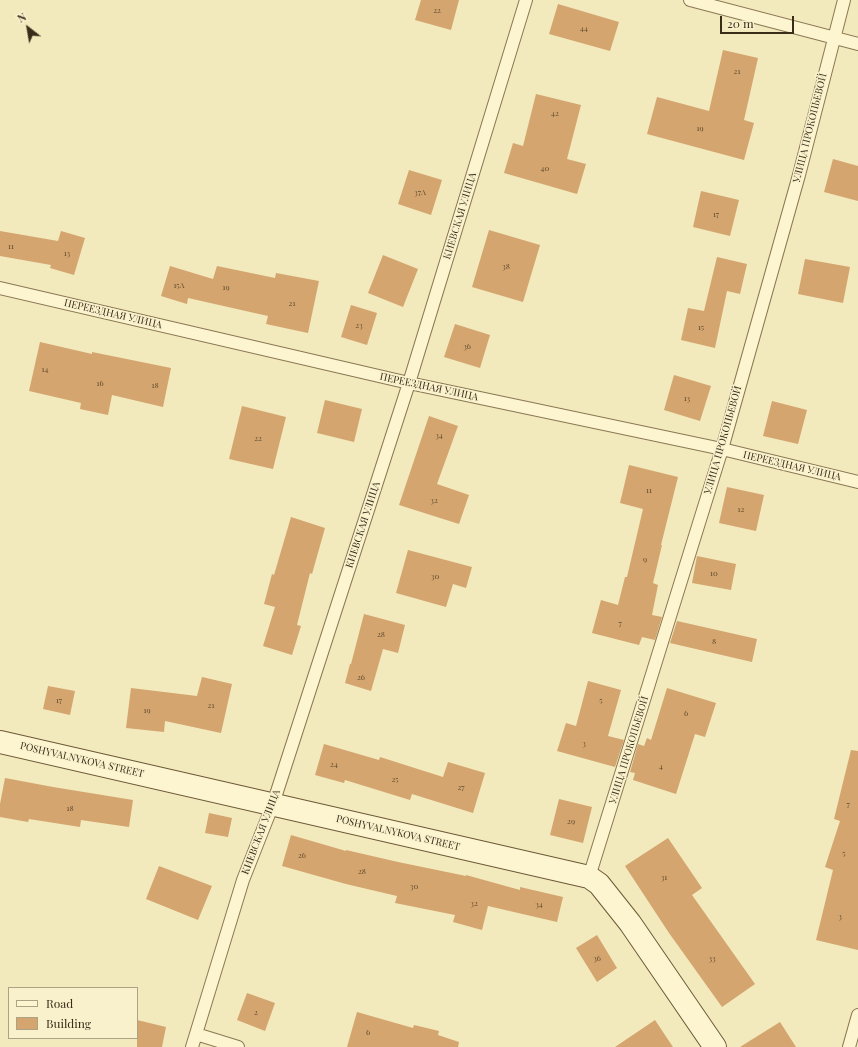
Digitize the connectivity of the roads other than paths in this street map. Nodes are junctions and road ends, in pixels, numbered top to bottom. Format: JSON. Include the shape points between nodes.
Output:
{"nodes":[{"id":1,"x":526,"y":0,"type":"edge"},
{"id":2,"x":690,"y":0,"type":"edge"},
{"id":3,"x":844,"y":0,"type":"edge"},
{"id":4,"x":834,"y":37,"type":"junction"},
{"id":5,"x":858,"y":44,"type":"edge"},
{"id":6,"x":0,"y":288,"type":"edge"},
{"id":7,"x":409,"y":383,"type":"junction"},
{"id":8,"x":722,"y":449,"type":"junction"},
{"id":9,"x":858,"y":482,"type":"edge"},
{"id":10,"x":0,"y":742,"type":"edge"},
{"id":11,"x":273,"y":804,"type":"junction"},
{"id":12,"x":589,"y":877,"type":"junction"},
{"id":13,"x":858,"y":1015,"type":"edge"},
{"id":14,"x":196,"y":1034,"type":"junction"},
{"id":15,"x":192,"y":1047,"type":"edge"},
{"id":16,"x":238,"y":1047,"type":"edge"},
{"id":17,"x":715,"y":1047,"type":"edge"},
{"id":18,"x":849,"y":1047,"type":"edge"}],
"edges":[{"from":1,"to":7,"type":"lane","name":"КИЕВСКАЯ УЛИЦА"},
{"from":2,"to":4,"type":"lane"},
{"from":3,"to":4,"type":"lane","name":"УЛИЦА ПРОКОПЬЕВОЙ"},
{"from":4,"to":5,"type":"lane"},
{"from":4,"to":8,"type":"lane","name":"УЛИЦА ПРОКОПЬЕВОЙ","via":[[799,175]]},
{"from":6,"to":7,"type":"lane","name":"ПЕРЕЕЗДНАЯ УЛИЦА"},
{"from":7,"to":8,"type":"lane","name":"ПЕРЕЕЗДНАЯ УЛИЦА"},
{"from":7,"to":11,"type":"lane","name":"КИЕВСКАЯ УЛИЦА"},
{"from":8,"to":9,"type":"lane","name":"ПЕРЕЕЗДНАЯ УЛИЦА"},
{"from":8,"to":12,"type":"lane","name":"УЛИЦА ПРОКОПЬЕВОЙ"},
{"from":10,"to":11,"type":"main road","name":"POSHYVALNYKOVA STREET"},
{"from":11,"to":12,"type":"main road","name":"POSHYVALNYKOVA STREET"},
{"from":11,"to":14,"type":"lane","name":"КИЕВСКАЯ УЛИЦА","via":[[243,880]]},
{"from":12,"to":17,"type":"main road","name":"POSHYVALNYKOVA STREET","via":[[599,884],[630,923]]},
{"from":13,"to":18,"type":"lane"},
{"from":14,"to":15,"type":"lane","name":"КИЕВСКАЯ УЛИЦА"},
{"from":14,"to":16,"type":"lane"}]}
